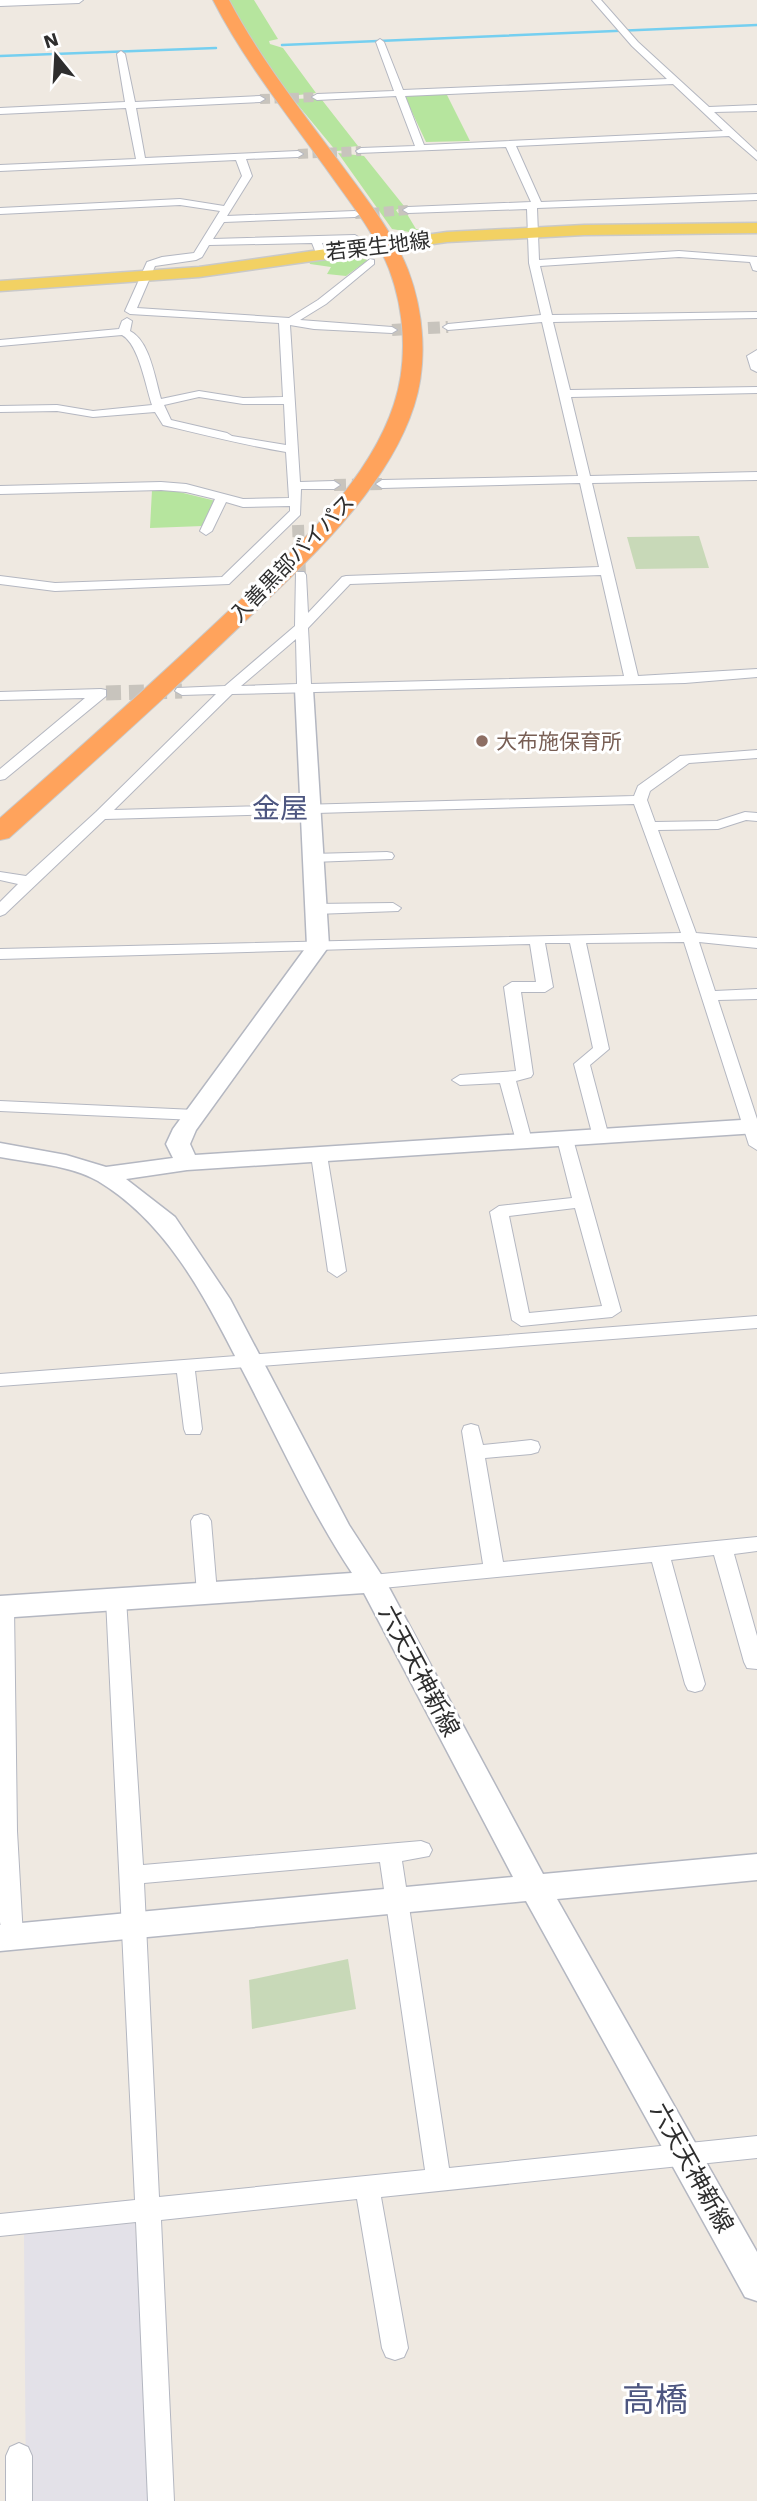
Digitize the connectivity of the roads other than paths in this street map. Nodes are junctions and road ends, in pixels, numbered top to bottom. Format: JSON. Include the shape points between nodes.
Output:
{"nodes":[{"id":1,"x":79,"y":0,"type":"edge"},
{"id":2,"x":221,"y":0,"type":"edge"},
{"id":3,"x":596,"y":0,"type":"edge"},
{"id":4,"x":0,"y":3,"type":"edge"},
{"id":5,"x":380,"y":42,"type":"dead end"},
{"id":6,"x":121,"y":54,"type":"dead end"},
{"id":7,"x":676,"y":81,"type":"junction"},
{"id":8,"x":399,"y":93,"type":"junction"},
{"id":9,"x":317,"y":97,"type":"tunnel mouth"},
{"id":10,"x":260,"y":99,"type":"tunnel mouth"},
{"id":11,"x":131,"y":105,"type":"junction"},
{"id":12,"x":757,"y":108,"type":"edge"},
{"id":13,"x":705,"y":110,"type":"junction"},
{"id":14,"x":0,"y":111,"type":"edge"},
{"id":15,"x":731,"y":133,"type":"junction"},
{"id":16,"x":510,"y":144,"type":"junction"},
{"id":17,"x":421,"y":149,"type":"junction"},
{"id":18,"x":361,"y":151,"type":"tunnel mouth"},
{"id":19,"x":298,"y":154,"type":"tunnel mouth"},
{"id":20,"x":240,"y":157,"type":"junction"},
{"id":21,"x":757,"y":157,"type":"edge"},
{"id":22,"x":141,"y":161,"type":"junction"},
{"id":23,"x":0,"y":168,"type":"edge"},
{"id":24,"x":757,"y":197,"type":"edge"},
{"id":25,"x":537,"y":204,"type":"junction"},
{"id":26,"x":408,"y":210,"type":"tunnel mouth"},
{"id":27,"x":0,"y":211,"type":"edge"},
{"id":28,"x":224,"y":214,"type":"junction"},
{"id":29,"x":355,"y":214,"type":"tunnel mouth"},
{"id":30,"x":757,"y":228,"type":"edge"},
{"id":31,"x":533,"y":232,"type":"junction"},
{"id":32,"x":355,"y":238,"type":"dead end"},
{"id":33,"x":206,"y":242,"type":"junction"},
{"id":34,"x":389,"y":243,"type":"junction"},
{"id":35,"x":318,"y":247,"type":"junction"},
{"id":36,"x":370,"y":262,"type":"dead end"},
{"id":37,"x":756,"y":262,"type":"edge"},
{"id":38,"x":534,"y":263,"type":"junction"},
{"id":39,"x":144,"y":277,"type":"junction"},
{"id":40,"x":0,"y":286,"type":"edge"},
{"id":41,"x":130,"y":311,"type":"junction"},
{"id":42,"x":757,"y":315,"type":"edge"},
{"id":43,"x":548,"y":317,"type":"junction"},
{"id":44,"x":287,"y":320,"type":"junction"},
{"id":45,"x":448,"y":327,"type":"tunnel mouth"},
{"id":46,"x":392,"y":330,"type":"tunnel mouth"},
{"id":47,"x":124,"y":332,"type":"junction"},
{"id":48,"x":0,"y":343,"type":"edge"},
{"id":49,"x":757,"y":353,"type":"edge"},
{"id":50,"x":757,"y":369,"type":"edge"},
{"id":51,"x":757,"y":390,"type":"edge"},
{"id":52,"x":565,"y":394,"type":"junction"},
{"id":53,"x":289,"y":400,"type":"junction"},
{"id":54,"x":158,"y":406,"type":"junction"},
{"id":55,"x":0,"y":409,"type":"edge"},
{"id":56,"x":292,"y":449,"type":"junction"},
{"id":57,"x":757,"y":476,"type":"edge"},
{"id":58,"x":584,"y":480,"type":"junction"},
{"id":59,"x":382,"y":484,"type":"tunnel mouth"},
{"id":60,"x":334,"y":485,"type":"tunnel mouth"},
{"id":61,"x":295,"y":486,"type":"junction"},
{"id":62,"x":0,"y":491,"type":"edge"},
{"id":63,"x":222,"y":498,"type":"junction"},
{"id":64,"x":297,"y":513,"type":"junction"},
{"id":65,"x":206,"y":531,"type":"dead end"},
{"id":66,"x":606,"y":571,"type":"junction"},
{"id":67,"x":300,"y":575,"type":"tunnel mouth"},
{"id":68,"x":0,"y":580,"type":"edge"},
{"id":69,"x":302,"y":627,"type":"junction"},
{"id":70,"x":757,"y":673,"type":"edge"},
{"id":71,"x":632,"y":680,"type":"junction"},
{"id":72,"x":304,"y":689,"type":"junction"},
{"id":73,"x":228,"y":690,"type":"junction"},
{"id":74,"x":182,"y":691,"type":"tunnel mouth"},
{"id":75,"x":0,"y":696,"type":"edge"},
{"id":76,"x":757,"y":754,"type":"edge"},
{"id":77,"x":0,"y":776,"type":"edge"},
{"id":78,"x":640,"y":800,"type":"junction"},
{"id":79,"x":310,"y":808,"type":"junction"},
{"id":80,"x":101,"y":815,"type":"junction"},
{"id":81,"x":757,"y":817,"type":"edge"},
{"id":82,"x":650,"y":826,"type":"junction"},
{"id":83,"x":0,"y":832,"type":"edge"},
{"id":84,"x":387,"y":856,"type":"dead end"},
{"id":85,"x":312,"y":858,"type":"junction"},
{"id":86,"x":0,"y":876,"type":"edge"},
{"id":87,"x":29,"y":881,"type":"junction"},
{"id":88,"x":393,"y":908,"type":"dead end"},
{"id":89,"x":316,"y":909,"type":"junction"},
{"id":90,"x":0,"y":911,"type":"edge"},
{"id":91,"x":691,"y":937,"type":"junction"},
{"id":92,"x":577,"y":938,"type":"junction"},
{"id":93,"x":537,"y":939,"type":"junction"},
{"id":94,"x":757,"y":943,"type":"edge"},
{"id":95,"x":318,"y":946,"type":"junction"},
{"id":96,"x":0,"y":954,"type":"edge"},
{"id":97,"x":757,"y":994,"type":"edge"},
{"id":98,"x":709,"y":996,"type":"junction"},
{"id":99,"x":507,"y":1078,"type":"junction"},
{"id":100,"x":460,"y":1080,"type":"dead end"},
{"id":101,"x":0,"y":1107,"type":"edge"},
{"id":102,"x":195,"y":1115,"type":"junction"},
{"id":103,"x":755,"y":1133,"type":"edge"},
{"id":104,"x":601,"y":1136,"type":"junction"},
{"id":105,"x":565,"y":1139,"type":"junction"},
{"id":106,"x":524,"y":1141,"type":"junction"},
{"id":107,"x":0,"y":1150,"type":"edge"},
{"id":108,"x":319,"y":1155,"type":"junction"},
{"id":109,"x":187,"y":1163,"type":"junction"},
{"id":110,"x":104,"y":1175,"type":"junction"},
{"id":111,"x":582,"y":1202,"type":"junction"},
{"id":112,"x":337,"y":1270,"type":"dead end"},
{"id":113,"x":757,"y":1322,"type":"edge"},
{"id":114,"x":247,"y":1359,"type":"junction"},
{"id":115,"x":185,"y":1364,"type":"junction"},
{"id":116,"x":0,"y":1380,"type":"edge"},
{"id":117,"x":193,"y":1429,"type":"dead end"},
{"id":118,"x":471,"y":1431,"type":"dead end"},
{"id":119,"x":531,"y":1447,"type":"dead end"},
{"id":120,"x":475,"y":1451,"type":"junction"},
{"id":121,"x":201,"y":1521,"type":"dead end"},
{"id":122,"x":757,"y":1544,"type":"edge"},
{"id":123,"x":722,"y":1547,"type":"junction"},
{"id":124,"x":660,"y":1554,"type":"junction"},
{"id":125,"x":494,"y":1570,"type":"junction"},
{"id":126,"x":372,"y":1582,"type":"junction"},
{"id":127,"x":207,"y":1593,"type":"junction"},
{"id":128,"x":116,"y":1599,"type":"junction"},
{"id":129,"x":2,"y":1607,"type":"edge"},
{"id":130,"x":757,"y":1661,"type":"edge"},
{"id":131,"x":695,"y":1684,"type":"dead end"},
{"id":132,"x":3,"y":1832,"type":"edge"},
{"id":133,"x":421,"y":1850,"type":"dead end"},
{"id":134,"x":390,"y":1853,"type":"junction"},
{"id":135,"x":757,"y":1867,"type":"edge"},
{"id":136,"x":132,"y":1875,"type":"junction"},
{"id":137,"x":4,"y":1886,"type":"edge"},
{"id":138,"x":534,"y":1886,"type":"junction"},
{"id":139,"x":397,"y":1899,"type":"junction"},
{"id":140,"x":135,"y":1924,"type":"junction"},
{"id":141,"x":6,"y":1937,"type":"edge"},
{"id":142,"x":757,"y":2147,"type":"edge"},
{"id":143,"x":686,"y":2154,"type":"junction"},
{"id":144,"x":439,"y":2180,"type":"junction"},
{"id":145,"x":367,"y":2188,"type":"junction"},
{"id":146,"x":146,"y":2211,"type":"junction"},
{"id":147,"x":0,"y":2225,"type":"edge"},
{"id":148,"x":757,"y":2285,"type":"edge"},
{"id":149,"x":396,"y":2348,"type":"dead end"},
{"id":150,"x":19,"y":2456,"type":"dead end"},
{"id":151,"x":19,"y":2501,"type":"edge"},
{"id":152,"x":161,"y":2501,"type":"edge"}],
"edges":[{"from":1,"to":4,"type":"street"},
{"from":2,"to":34,"type":"highway","name":"入善黒部バイパス","via":[[238,33]]},
{"from":3,"to":7,"type":"street"},
{"from":5,"to":8,"type":"street"},
{"from":6,"to":11,"type":"street"},
{"from":7,"to":8,"type":"street"},
{"from":7,"to":13,"type":"street"},
{"from":8,"to":9,"type":"street"},
{"from":8,"to":17,"type":"street"},
{"from":10,"to":11,"type":"street"},
{"from":11,"to":14,"type":"street"},
{"from":11,"to":22,"type":"street"},
{"from":12,"to":13,"type":"street"},
{"from":13,"to":15,"type":"street"},
{"from":15,"to":16,"type":"street"},
{"from":15,"to":21,"type":"street"},
{"from":16,"to":17,"type":"street"},
{"from":16,"to":25,"type":"street"},
{"from":17,"to":18,"type":"street"},
{"from":19,"to":20,"type":"street"},
{"from":20,"to":22,"type":"street"},
{"from":20,"to":28,"type":"street","via":[[247,176]]},
{"from":22,"to":23,"type":"street"},
{"from":24,"to":25,"type":"street"},
{"from":25,"to":26,"type":"street"},
{"from":25,"to":31,"type":"street","via":[[532,207]]},
{"from":27,"to":28,"type":"street","via":[[180,202]]},
{"from":28,"to":29,"type":"street"},
{"from":28,"to":33,"type":"street"},
{"from":30,"to":31,"type":"main road","name":"若栗生地線"},
{"from":31,"to":34,"type":"main road","name":"若栗生地線"},
{"from":31,"to":38,"type":"street"},
{"from":32,"to":35,"type":"street"},
{"from":33,"to":35,"type":"street"},
{"from":33,"to":39,"type":"street","via":[[190,259],[157,260]]},
{"from":34,"to":35,"type":"main road","name":"若栗生地線"},
{"from":34,"to":83,"type":"highway","name":"入善黒部バイパス","via":[[406,290],[414,334],[400,416],[373,467],[349,503],[300,555]]},
{"from":35,"to":39,"type":"main road","name":"若栗生地線","via":[[199,272]]},
{"from":36,"to":44,"type":"street","via":[[322,302]]},
{"from":37,"to":38,"type":"street","via":[[679,254]]},
{"from":38,"to":43,"type":"street"},
{"from":39,"to":40,"type":"main road","name":"若栗生地線"},
{"from":39,"to":41,"type":"street"},
{"from":41,"to":44,"type":"street"},
{"from":41,"to":47,"type":"street"},
{"from":42,"to":43,"type":"street"},
{"from":43,"to":45,"type":"street"},
{"from":43,"to":52,"type":"street"},
{"from":44,"to":46,"type":"street"},
{"from":44,"to":53,"type":"street"},
{"from":47,"to":48,"type":"street"},
{"from":47,"to":54,"type":"street","via":[[132,336],[141,352]]},
{"from":49,"to":50,"type":"street","via":[[753,356]]},
{"from":51,"to":52,"type":"street"},
{"from":52,"to":58,"type":"street"},
{"from":53,"to":54,"type":"street","via":[[243,401],[199,394]]},
{"from":53,"to":56,"type":"street"},
{"from":54,"to":55,"type":"street","via":[[93,414],[57,408]]},
{"from":54,"to":56,"type":"street","via":[[167,423]]},
{"from":56,"to":61,"type":"street"},
{"from":57,"to":58,"type":"street"},
{"from":58,"to":59,"type":"street"},
{"from":58,"to":66,"type":"street"},
{"from":60,"to":61,"type":"street"},
{"from":61,"to":64,"type":"street"},
{"from":62,"to":63,"type":"street","via":[[161,486]]},
{"from":63,"to":64,"type":"street"},
{"from":63,"to":65,"type":"street"},
{"from":64,"to":68,"type":"street","via":[[225,581],[55,587]]},
{"from":66,"to":69,"type":"street","via":[[346,580]]},
{"from":66,"to":71,"type":"street"},
{"from":67,"to":69,"type":"street"},
{"from":69,"to":72,"type":"street"},
{"from":69,"to":73,"type":"street"},
{"from":70,"to":71,"type":"street"},
{"from":71,"to":72,"type":"street"},
{"from":72,"to":73,"type":"street"},
{"from":72,"to":79,"type":"street"},
{"from":73,"to":74,"type":"street"},
{"from":73,"to":80,"type":"street"},
{"from":75,"to":77,"type":"street","via":[[102,693]]},
{"from":76,"to":78,"type":"street","via":[[685,759],[643,789]]},
{"from":78,"to":79,"type":"street"},
{"from":78,"to":82,"type":"street"},
{"from":79,"to":80,"type":"street"},
{"from":79,"to":85,"type":"street"},
{"from":80,"to":87,"type":"street"},
{"from":81,"to":82,"type":"street","via":[[718,825]]},
{"from":82,"to":91,"type":"street"},
{"from":84,"to":85,"type":"street"},
{"from":85,"to":89,"type":"street"},
{"from":86,"to":87,"type":"street"},
{"from":87,"to":90,"type":"street"},
{"from":88,"to":89,"type":"street"},
{"from":89,"to":95,"type":"street"},
{"from":91,"to":92,"type":"street"},
{"from":91,"to":94,"type":"street"},
{"from":91,"to":98,"type":"street"},
{"from":92,"to":93,"type":"street"},
{"from":92,"to":104,"type":"street","via":[[601,1049],[582,1064]]},
{"from":93,"to":95,"type":"street"},
{"from":93,"to":99,"type":"street","via":[[545,987],[512,987],[525,1074]]},
{"from":95,"to":96,"type":"street"},
{"from":95,"to":102,"type":"street"},
{"from":97,"to":98,"type":"street"},
{"from":98,"to":103,"type":"street"},
{"from":99,"to":100,"type":"street"},
{"from":99,"to":106,"type":"street"},
{"from":101,"to":102,"type":"street"},
{"from":102,"to":109,"type":"street","via":[[178,1144]]},
{"from":103,"to":104,"type":"street"},
{"from":104,"to":105,"type":"street"},
{"from":105,"to":106,"type":"street"},
{"from":105,"to":111,"type":"street"},
{"from":106,"to":108,"type":"street"},
{"from":107,"to":110,"type":"street","name":"六天天神新線","via":[[66,1162]]},
{"from":108,"to":109,"type":"street"},
{"from":108,"to":112,"type":"street"},
{"from":109,"to":110,"type":"street"},
{"from":110,"to":114,"type":"street","name":"六天天神新線","via":[[166,1223],[218,1300]]},
{"from":111,"to":111,"type":"street","via":[[611,1311],[521,1320],[499,1212]]},
{"from":113,"to":114,"type":"street"},
{"from":114,"to":115,"type":"street"},
{"from":114,"to":126,"type":"street","name":"六天天神新線","via":[[338,1530]]},
{"from":115,"to":116,"type":"street"},
{"from":115,"to":117,"type":"street"},
{"from":118,"to":120,"type":"street"},
{"from":119,"to":120,"type":"street"},
{"from":120,"to":125,"type":"street"},
{"from":121,"to":127,"type":"street"},
{"from":122,"to":123,"type":"street"},
{"from":123,"to":124,"type":"street"},
{"from":123,"to":130,"type":"street"},
{"from":124,"to":125,"type":"street"},
{"from":124,"to":131,"type":"street"},
{"from":125,"to":126,"type":"street"},
{"from":126,"to":127,"type":"street"},
{"from":126,"to":138,"type":"street","name":"六天天神新線"},
{"from":127,"to":128,"type":"street"},
{"from":128,"to":129,"type":"street"},
{"from":128,"to":136,"type":"street"},
{"from":129,"to":132,"type":"street"},
{"from":132,"to":137,"type":"street"},
{"from":133,"to":134,"type":"street"},
{"from":134,"to":136,"type":"street"},
{"from":134,"to":139,"type":"street"},
{"from":135,"to":138,"type":"street"},
{"from":136,"to":140,"type":"street"},
{"from":137,"to":141,"type":"street"},
{"from":138,"to":139,"type":"street"},
{"from":138,"to":143,"type":"street","name":"六天天神新線"},
{"from":139,"to":140,"type":"street"},
{"from":139,"to":144,"type":"street"},
{"from":140,"to":141,"type":"street"},
{"from":140,"to":146,"type":"street"},
{"from":142,"to":143,"type":"street"},
{"from":143,"to":144,"type":"street"},
{"from":143,"to":148,"type":"street","name":"六天天神新線"},
{"from":144,"to":145,"type":"street"},
{"from":145,"to":146,"type":"street"},
{"from":145,"to":149,"type":"street"},
{"from":146,"to":147,"type":"street"},
{"from":146,"to":152,"type":"street"},
{"from":150,"to":151,"type":"street"}]}
